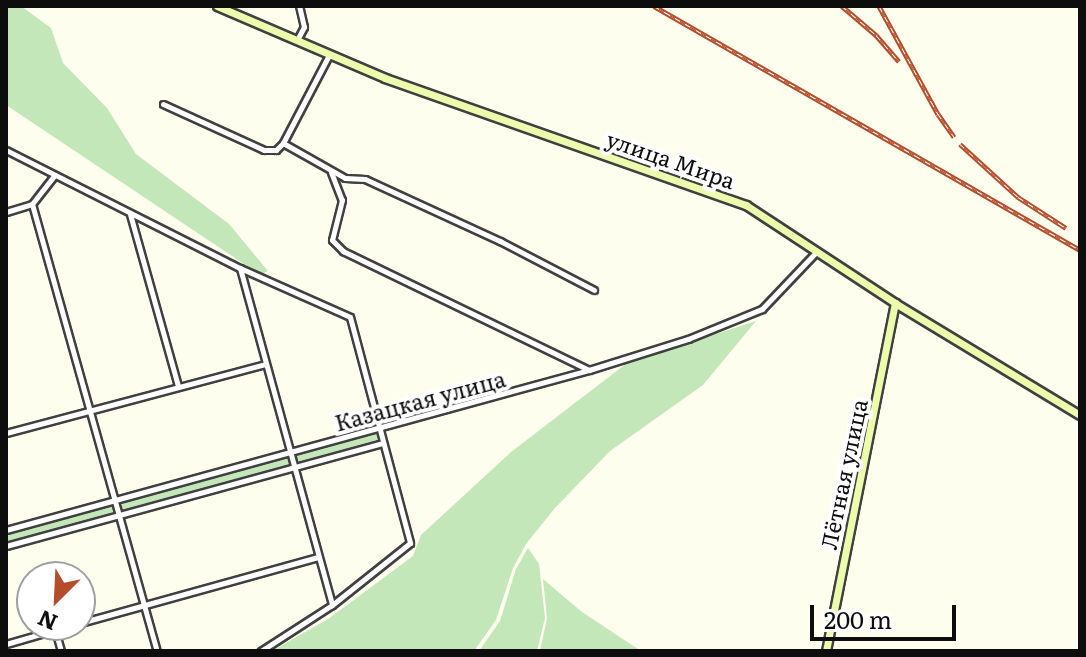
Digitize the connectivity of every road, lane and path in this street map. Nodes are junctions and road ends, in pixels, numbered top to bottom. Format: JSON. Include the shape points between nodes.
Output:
{"nodes":[{"id":1,"x":217,"y":6,"type":"edge"},
{"id":2,"x":299,"y":6,"type":"edge"},
{"id":3,"x":297,"y":40,"type":"junction"},
{"id":4,"x":329,"y":55,"type":"junction"},
{"id":5,"x":163,"y":104,"type":"dead end"},
{"id":6,"x":283,"y":143,"type":"junction"},
{"id":7,"x":6,"y":150,"type":"edge"},
{"id":8,"x":331,"y":171,"type":"junction"},
{"id":9,"x":54,"y":175,"type":"junction"},
{"id":10,"x":32,"y":204,"type":"junction"},
{"id":11,"x":6,"y":212,"type":"edge"},
{"id":12,"x":130,"y":212,"type":"junction"},
{"id":13,"x":817,"y":251,"type":"junction"},
{"id":14,"x":240,"y":268,"type":"junction"},
{"id":15,"x":594,"y":290,"type":"dead end"},
{"id":16,"x":895,"y":303,"type":"junction"},
{"id":17,"x":265,"y":364,"type":"junction"},
{"id":18,"x":589,"y":370,"type":"junction"},
{"id":19,"x":178,"y":386,"type":"junction"},
{"id":20,"x":90,"y":410,"type":"junction"},
{"id":21,"x":1080,"y":415,"type":"edge"},
{"id":22,"x":379,"y":428,"type":"junction"},
{"id":23,"x":6,"y":433,"type":"edge"},
{"id":24,"x":383,"y":443,"type":"junction"},
{"id":25,"x":291,"y":452,"type":"junction"},
{"id":26,"x":295,"y":466,"type":"junction"},
{"id":27,"x":114,"y":499,"type":"junction"},
{"id":28,"x":118,"y":515,"type":"junction"},
{"id":29,"x":6,"y":530,"type":"edge"},
{"id":30,"x":6,"y":546,"type":"edge"},
{"id":31,"x":319,"y":557,"type":"junction"},
{"id":32,"x":144,"y":605,"type":"junction"},
{"id":33,"x":332,"y":605,"type":"junction"},
{"id":34,"x":96,"y":618,"type":"edge"},
{"id":35,"x":157,"y":651,"type":"edge"},
{"id":36,"x":261,"y":651,"type":"edge"},
{"id":37,"x":826,"y":651,"type":"edge"}],
"edges":[{"from":1,"to":3,"type":"main road","name":"улица Мира"},
{"from":2,"to":3,"type":"street","via":[[304,27]]},
{"from":3,"to":4,"type":"main road","name":"улица Мира"},
{"from":4,"to":6,"type":"street"},
{"from":4,"to":13,"type":"main road","name":"улица Мира","via":[[746,205]]},
{"from":5,"to":6,"type":"street","via":[[264,150],[276,150]]},
{"from":6,"to":8,"type":"street"},
{"from":7,"to":9,"type":"street"},
{"from":8,"to":15,"type":"street","via":[[365,179]]},
{"from":8,"to":18,"type":"street","via":[[342,200],[332,240],[343,251]]},
{"from":9,"to":10,"type":"street"},
{"from":9,"to":12,"type":"street"},
{"from":10,"to":11,"type":"street"},
{"from":10,"to":20,"type":"street"},
{"from":12,"to":14,"type":"street"},
{"from":12,"to":19,"type":"street"},
{"from":13,"to":16,"type":"main road","name":"улица Мира"},
{"from":13,"to":18,"type":"street","name":"Казацкая улица","via":[[762,309]]},
{"from":14,"to":17,"type":"street"},
{"from":14,"to":22,"type":"street","via":[[350,317]]},
{"from":16,"to":21,"type":"main road","name":"улица Мира"},
{"from":16,"to":37,"type":"main road","name":"Лётная улица"},
{"from":17,"to":19,"type":"street"},
{"from":17,"to":25,"type":"street"},
{"from":18,"to":22,"type":"street","name":"Казацкая улица"},
{"from":19,"to":20,"type":"street"},
{"from":20,"to":23,"type":"street"},
{"from":20,"to":27,"type":"street"},
{"from":22,"to":24,"type":"street"},
{"from":22,"to":25,"type":"street","name":"Казацкая улица"},
{"from":24,"to":26,"type":"street","name":"Казацкая улица"},
{"from":24,"to":33,"type":"street","via":[[410,543]]},
{"from":25,"to":26,"type":"street"},
{"from":25,"to":27,"type":"street","name":"Казацкая улица"},
{"from":26,"to":28,"type":"street","name":"Казацкая улица"},
{"from":26,"to":31,"type":"street"},
{"from":27,"to":28,"type":"street"},
{"from":27,"to":29,"type":"street","name":"Казацкая улица"},
{"from":28,"to":30,"type":"street","name":"Казацкая улица"},
{"from":28,"to":32,"type":"street"},
{"from":31,"to":32,"type":"street"},
{"from":31,"to":33,"type":"street"},
{"from":32,"to":34,"type":"street"},
{"from":32,"to":35,"type":"street"},
{"from":33,"to":36,"type":"street"}]}
